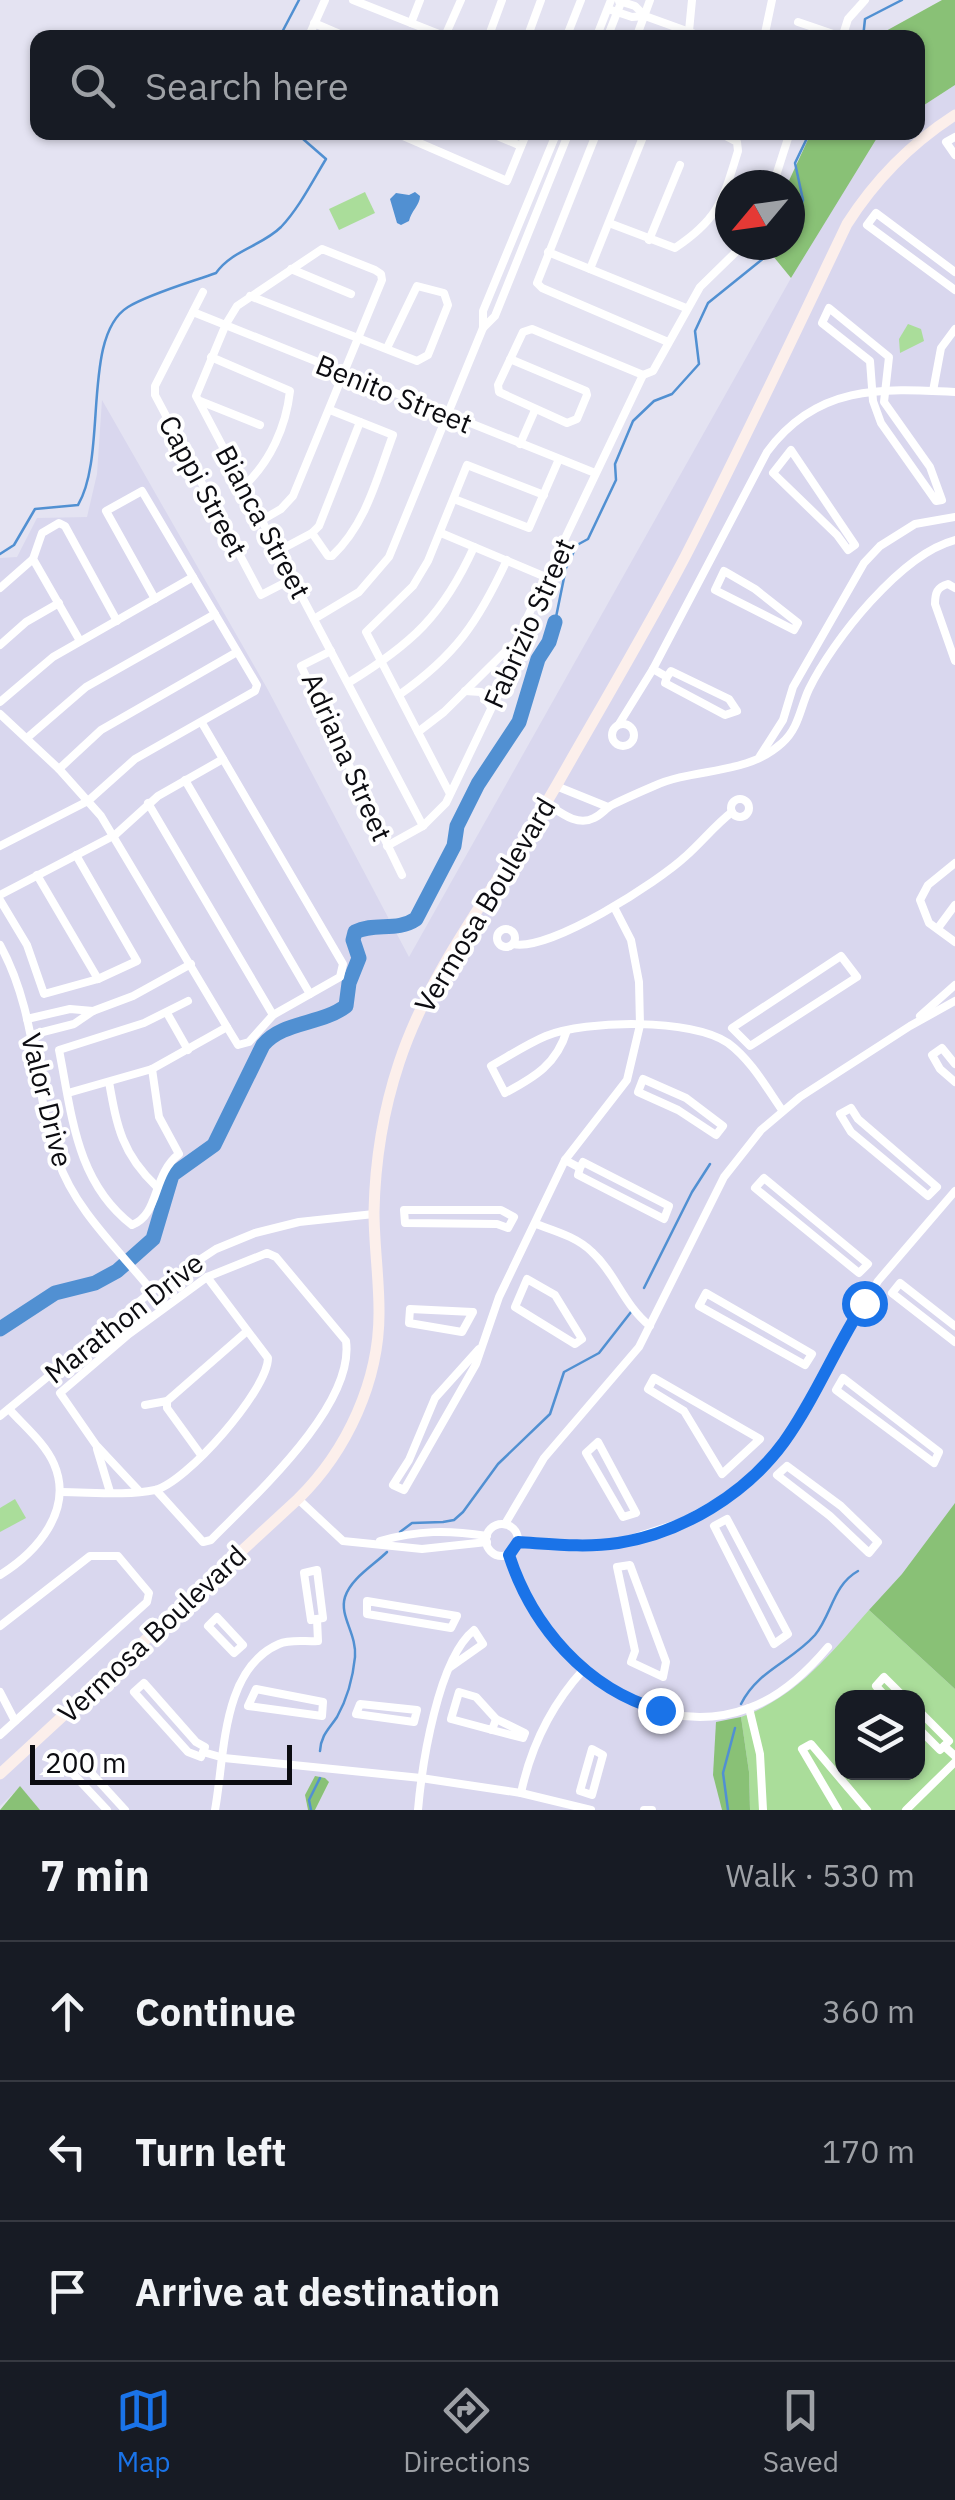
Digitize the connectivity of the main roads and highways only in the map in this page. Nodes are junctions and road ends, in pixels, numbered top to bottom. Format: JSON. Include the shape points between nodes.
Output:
{"nodes":[{"id":1,"x":955,"y":115,"type":"edge"},
{"id":2,"x":925,"y":138,"type":"edge"},
{"id":3,"x":922,"y":140,"type":"edge"},
{"id":4,"x":0,"y":1774,"type":"edge"}],
"edges":[{"from":1,"to":2,"type":"main road","name":"Vermosa Boulevard"},
{"from":3,"to":4,"type":"main road","name":"Vermosa Boulevard","via":[[869,190],[847,224],[684,559],[412,1028],[384,1118],[374,1214],[380,1312],[367,1387],[341,1444],[298,1500]]}]}
